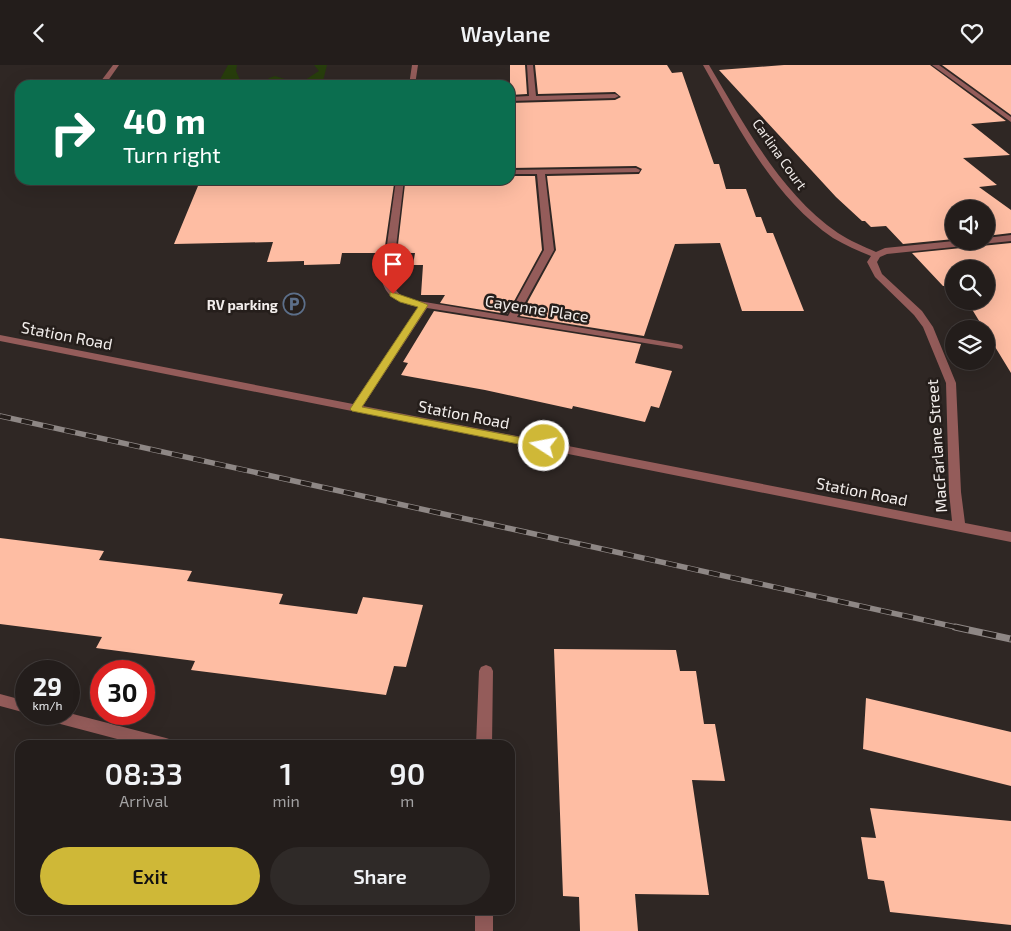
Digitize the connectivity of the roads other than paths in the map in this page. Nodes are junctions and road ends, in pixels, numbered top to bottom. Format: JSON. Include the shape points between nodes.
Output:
{"nodes":[{"id":1,"x":116,"y":65,"type":"edge"},
{"id":2,"x":415,"y":65,"type":"edge"},
{"id":3,"x":530,"y":65,"type":"edge"},
{"id":4,"x":706,"y":65,"type":"edge"},
{"id":5,"x":935,"y":65,"type":"edge"},
{"id":6,"x":105,"y":80,"type":"edge"},
{"id":7,"x":413,"y":80,"type":"edge"},
{"id":8,"x":615,"y":96,"type":"dead end"},
{"id":9,"x":533,"y":98,"type":"junction"},
{"id":10,"x":515,"y":99,"type":"edge"},
{"id":11,"x":1011,"y":120,"type":"edge"},
{"id":12,"x":636,"y":170,"type":"dead end"},
{"id":13,"x":541,"y":171,"type":"junction"},
{"id":14,"x":515,"y":172,"type":"edge"},
{"id":15,"x":399,"y":185,"type":"edge"},
{"id":16,"x":1011,"y":238,"type":"edge"},
{"id":17,"x":995,"y":240,"type":"edge"},
{"id":18,"x":945,"y":245,"type":"edge"},
{"id":19,"x":876,"y":255,"type":"junction"},
{"id":20,"x":424,"y":305,"type":"junction"},
{"id":21,"x":511,"y":319,"type":"junction"},
{"id":22,"x":0,"y":339,"type":"edge"},
{"id":23,"x":678,"y":347,"type":"dead end"},
{"id":24,"x":355,"y":409,"type":"junction"},
{"id":25,"x":959,"y":526,"type":"junction"},
{"id":26,"x":1011,"y":537,"type":"edge"},
{"id":27,"x":486,"y":671,"type":"dead end"},
{"id":28,"x":0,"y":700,"type":"edge"},
{"id":29,"x":15,"y":704,"type":"edge"},
{"id":30,"x":80,"y":722,"type":"edge"},
{"id":31,"x":147,"y":740,"type":"edge"},
{"id":32,"x":484,"y":740,"type":"edge"},
{"id":33,"x":484,"y":915,"type":"edge"},
{"id":34,"x":484,"y":931,"type":"edge"}],
"edges":[{"from":1,"to":6,"type":"street"},
{"from":2,"to":7,"type":"street"},
{"from":3,"to":9,"type":"street"},
{"from":4,"to":19,"type":"street","name":"Carlina Court","via":[[790,195],[835,235]]},
{"from":5,"to":11,"type":"street"},
{"from":8,"to":9,"type":"street"},
{"from":9,"to":10,"type":"street"},
{"from":12,"to":13,"type":"street"},
{"from":13,"to":14,"type":"street"},
{"from":13,"to":21,"type":"street","via":[[549,250]]},
{"from":15,"to":20,"type":"street","name":"Cayenne Place","via":[[388,287],[403,300]]},
{"from":16,"to":17,"type":"street"},
{"from":18,"to":19,"type":"street","via":[[885,251]]},
{"from":19,"to":25,"type":"street","name":"MacFarlane Street","via":[[872,262],[878,275],[928,327],[951,383]]},
{"from":20,"to":21,"type":"street","name":"Cayenne Place"},
{"from":20,"to":24,"type":"street"},
{"from":21,"to":23,"type":"street","name":"Cayenne Place"},
{"from":22,"to":24,"type":"street","name":"Station Road"},
{"from":24,"to":25,"type":"street","name":"Station Road"},
{"from":25,"to":26,"type":"street","name":"Station Road"},
{"from":27,"to":32,"type":"street"},
{"from":28,"to":29,"type":"street"},
{"from":30,"to":31,"type":"street"},
{"from":33,"to":34,"type":"street"}]}
